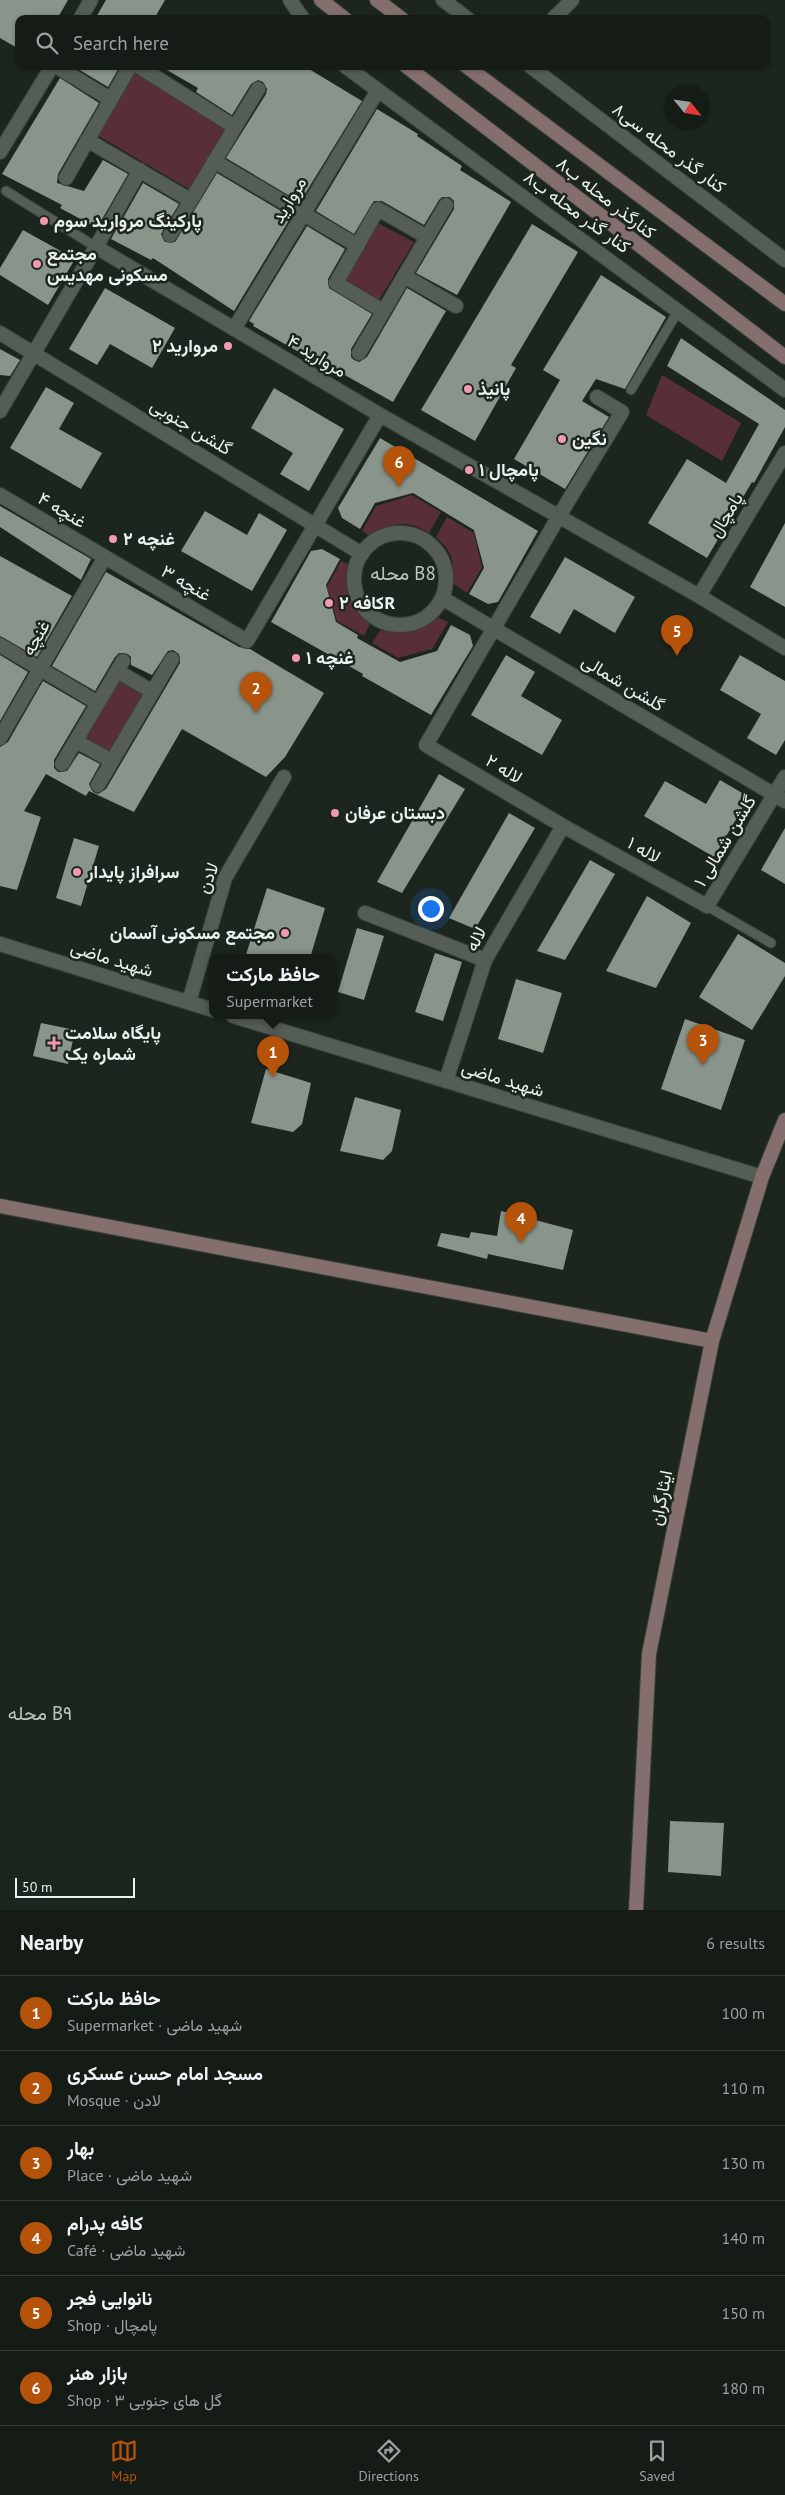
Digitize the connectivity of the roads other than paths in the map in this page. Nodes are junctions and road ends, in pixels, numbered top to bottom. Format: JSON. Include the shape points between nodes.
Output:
{"nodes":[{"id":1,"x":91,"y":0,"type":"edge"},
{"id":2,"x":290,"y":0,"type":"edge"},
{"id":3,"x":321,"y":0,"type":"edge"},
{"id":4,"x":377,"y":0,"type":"edge"},
{"id":5,"x":443,"y":0,"type":"edge"},
{"id":6,"x":572,"y":0,"type":"edge"},
{"id":7,"x":82,"y":15,"type":"edge"},
{"id":8,"x":300,"y":15,"type":"edge"},
{"id":9,"x":340,"y":15,"type":"edge"},
{"id":10,"x":397,"y":15,"type":"edge"},
{"id":11,"x":463,"y":15,"type":"edge"},
{"id":12,"x":557,"y":15,"type":"edge"},
{"id":13,"x":50,"y":70,"type":"edge"},
{"id":14,"x":63,"y":70,"type":"edge"},
{"id":15,"x":128,"y":70,"type":"edge"},
{"id":16,"x":144,"y":70,"type":"edge"},
{"id":17,"x":350,"y":70,"type":"edge"},
{"id":18,"x":411,"y":70,"type":"edge"},
{"id":19,"x":471,"y":70,"type":"edge"},
{"id":20,"x":535,"y":70,"type":"edge"},
{"id":21,"x":258,"y":89,"type":"dead end"},
{"id":22,"x":377,"y":92,"type":"junction"},
{"id":23,"x":110,"y":99,"type":"junction"},
{"id":24,"x":235,"y":126,"type":"junction"},
{"id":25,"x":87,"y":140,"type":"junction"},
{"id":26,"x":0,"y":152,"type":"edge"},
{"id":27,"x":214,"y":161,"type":"junction"},
{"id":28,"x":140,"y":170,"type":"junction"},
{"id":29,"x":66,"y":178,"type":"dead end"},
{"id":30,"x":6,"y":192,"type":"dead end"},
{"id":31,"x":190,"y":200,"type":"junction"},
{"id":32,"x":446,"y":205,"type":"dead end"},
{"id":33,"x":302,"y":214,"type":"junction"},
{"id":34,"x":170,"y":235,"type":"dead end"},
{"id":35,"x":427,"y":237,"type":"junction"},
{"id":36,"x":358,"y":246,"type":"junction"},
{"id":37,"x":96,"y":247,"type":"junction"},
{"id":38,"x":785,"y":260,"type":"edge"},
{"id":39,"x":404,"y":276,"type":"junction"},
{"id":40,"x":785,"y":304,"type":"edge"},
{"id":41,"x":456,"y":306,"type":"dead end"},
{"id":42,"x":678,"y":310,"type":"junction"},
{"id":43,"x":383,"y":311,"type":"junction"},
{"id":44,"x":234,"y":329,"type":"junction"},
{"id":45,"x":0,"y":333,"type":"edge"},
{"id":46,"x":33,"y":353,"type":"junction"},
{"id":47,"x":359,"y":353,"type":"dead end"},
{"id":48,"x":785,"y":357,"type":"edge"},
{"id":49,"x":631,"y":390,"type":"dead end"},
{"id":50,"x":785,"y":390,"type":"edge"},
{"id":51,"x":597,"y":398,"type":"dead end"},
{"id":52,"x":0,"y":412,"type":"edge"},
{"id":53,"x":380,"y":415,"type":"junction"},
{"id":54,"x":785,"y":453,"type":"edge"},
{"id":55,"x":0,"y":495,"type":"edge"},
{"id":56,"x":559,"y":516,"type":"junction"},
{"id":57,"x":316,"y":525,"type":"junction"},
{"id":58,"x":362,"y":554,"type":"junction"},
{"id":59,"x":105,"y":557,"type":"junction"},
{"id":60,"x":699,"y":596,"type":"junction"},
{"id":61,"x":442,"y":598,"type":"junction"},
{"id":62,"x":492,"y":628,"type":"junction"},
{"id":63,"x":0,"y":645,"type":"edge"},
{"id":64,"x":785,"y":648,"type":"edge"},
{"id":65,"x":172,"y":659,"type":"dead end"},
{"id":66,"x":40,"y":669,"type":"junction"},
{"id":67,"x":153,"y":692,"type":"junction"},
{"id":68,"x":98,"y":703,"type":"junction"},
{"id":69,"x":0,"y":738,"type":"edge"},
{"id":70,"x":76,"y":741,"type":"junction"},
{"id":71,"x":112,"y":761,"type":"junction"},
{"id":72,"x":62,"y":764,"type":"dead end"},
{"id":73,"x":284,"y":776,"type":"dead end"},
{"id":74,"x":785,"y":777,"type":"edge"},
{"id":75,"x":98,"y":785,"type":"dead end"},
{"id":76,"x":780,"y":798,"type":"edge"},
{"id":77,"x":563,"y":826,"type":"junction"},
{"id":78,"x":707,"y":906,"type":"junction"},
{"id":79,"x":365,"y":913,"type":"dead end"},
{"id":80,"x":771,"y":943,"type":"dead end"},
{"id":81,"x":0,"y":944,"type":"edge"},
{"id":82,"x":485,"y":960,"type":"junction"},
{"id":83,"x":189,"y":1002,"type":"junction"},
{"id":84,"x":209,"y":1009,"type":"edge"},
{"id":85,"x":243,"y":1019,"type":"edge"},
{"id":86,"x":446,"y":1081,"type":"junction"},
{"id":87,"x":785,"y":1120,"type":"edge"},
{"id":88,"x":762,"y":1176,"type":"junction"},
{"id":89,"x":0,"y":1206,"type":"edge"},
{"id":90,"x":712,"y":1341,"type":"junction"},
{"id":91,"x":638,"y":1895,"type":"junction"},
{"id":92,"x":636,"y":1910,"type":"edge"},
{"id":93,"x":640,"y":1910,"type":"edge"}],
"edges":[{"from":1,"to":7,"type":"street"},
{"from":2,"to":8,"type":"street"},
{"from":3,"to":9,"type":"main road"},
{"from":4,"to":10,"type":"main road"},
{"from":5,"to":11,"type":"street"},
{"from":6,"to":12,"type":"street"},
{"from":13,"to":26,"type":"street"},
{"from":14,"to":23,"type":"street"},
{"from":15,"to":23,"type":"street"},
{"from":16,"to":24,"type":"street"},
{"from":17,"to":22,"type":"street","name":"کنار گذر محله ب۸"},
{"from":18,"to":48,"type":"main road","name":"کنارگذر محله ب۸"},
{"from":19,"to":40,"type":"main road"},
{"from":20,"to":38,"type":"street","name":"کنار گذر محله سی۸"},
{"from":21,"to":24,"type":"street"},
{"from":22,"to":33,"type":"street","name":"مروارید"},
{"from":22,"to":42,"type":"street","name":"کنار گذر محله ب۸"},
{"from":23,"to":25,"type":"street"},
{"from":24,"to":27,"type":"street"},
{"from":25,"to":28,"type":"street"},
{"from":25,"to":29,"type":"street"},
{"from":27,"to":31,"type":"street"},
{"from":27,"to":33,"type":"street"},
{"from":28,"to":31,"type":"street"},
{"from":28,"to":37,"type":"street"},
{"from":30,"to":37,"type":"lane"},
{"from":31,"to":34,"type":"street"},
{"from":32,"to":35,"type":"street"},
{"from":33,"to":36,"type":"street"},
{"from":33,"to":44,"type":"street","name":"مروارید"},
{"from":35,"to":36,"type":"street","via":[[378,209]]},
{"from":35,"to":39,"type":"street"},
{"from":36,"to":43,"type":"street","via":[[336,283]]},
{"from":37,"to":44,"type":"street","name":"مروارید ۴"},
{"from":37,"to":46,"type":"street"},
{"from":39,"to":41,"type":"street"},
{"from":39,"to":43,"type":"street"},
{"from":42,"to":49,"type":"lane"},
{"from":42,"to":50,"type":"street","name":"کنار گذر محله ب۸"},
{"from":43,"to":47,"type":"street"},
{"from":44,"to":53,"type":"street","name":"مروارید ۴"},
{"from":45,"to":46,"type":"street","name":"گلشن جنوبی"},
{"from":46,"to":52,"type":"street"},
{"from":46,"to":57,"type":"street","name":"گلشن جنوبی"},
{"from":51,"to":56,"type":"street","via":[[622,412]]},
{"from":53,"to":56,"type":"street","name":"مروارید ۴"},
{"from":53,"to":57,"type":"street"},
{"from":54,"to":60,"type":"street","name":"پامچال"},
{"from":55,"to":59,"type":"street","name":"غنچه ۴"},
{"from":56,"to":60,"type":"street","name":"مروارید ۴"},
{"from":56,"to":62,"type":"street"},
{"from":57,"to":58,"type":"street","name":"گلشن جنوبی"},
{"from":57,"to":59,"type":"street","name":"غنچه ۳","via":[[247,641]]},
{"from":58,"to":61,"type":"street","via":[[374,541],[387,534],[402,532],[430,543],[440,555],[445,569],[446,584]]},
{"from":58,"to":61,"type":"street","via":[[354,580],[357,595],[364,608],[376,618],[390,624],[406,625],[433,611]]},
{"from":59,"to":66,"type":"street","name":"غنچه"},
{"from":60,"to":64,"type":"street","name":"مروارید ۴"},
{"from":61,"to":62,"type":"street","name":"گلشن شمالی"},
{"from":62,"to":76,"type":"street","name":"گلشن شمالی"},
{"from":62,"to":77,"type":"street","name":"لاله ۲","via":[[426,745]]},
{"from":63,"to":66,"type":"street"},
{"from":65,"to":67,"type":"street"},
{"from":66,"to":68,"type":"street"},
{"from":66,"to":69,"type":"street","name":"غنچه"},
{"from":67,"to":68,"type":"street","via":[[120,666]]},
{"from":67,"to":71,"type":"street"},
{"from":68,"to":70,"type":"street"},
{"from":70,"to":71,"type":"street"},
{"from":70,"to":72,"type":"street"},
{"from":71,"to":75,"type":"street"},
{"from":73,"to":83,"type":"street","name":"لادن","via":[[225,878]]},
{"from":74,"to":76,"type":"street","name":"گلشن شمالی ۱"},
{"from":76,"to":78,"type":"street","name":"گلشن شمالی ۱"},
{"from":77,"to":78,"type":"street","name":"لاله ۱"},
{"from":77,"to":82,"type":"street","name":"لاله"},
{"from":78,"to":80,"type":"lane"},
{"from":79,"to":82,"type":"street"},
{"from":81,"to":83,"type":"street","name":"شهید ماضی"},
{"from":82,"to":86,"type":"street","name":"لاله"},
{"from":83,"to":84,"type":"street","name":"شهید ماضی"},
{"from":85,"to":86,"type":"street","name":"شهید ماضی"},
{"from":86,"to":88,"type":"street","name":"شهید ماضی"},
{"from":87,"to":88,"type":"main road","name":"ایثارگران"},
{"from":88,"to":90,"type":"main road","name":"ایثارگران"},
{"from":89,"to":90,"type":"main road"},
{"from":90,"to":91,"type":"main road","name":"ایثارگران","via":[[650,1654]]},
{"from":91,"to":92,"type":"main road","name":"ایثارگران"},
{"from":91,"to":93,"type":"main road","name":"ایثارگران"}]}
